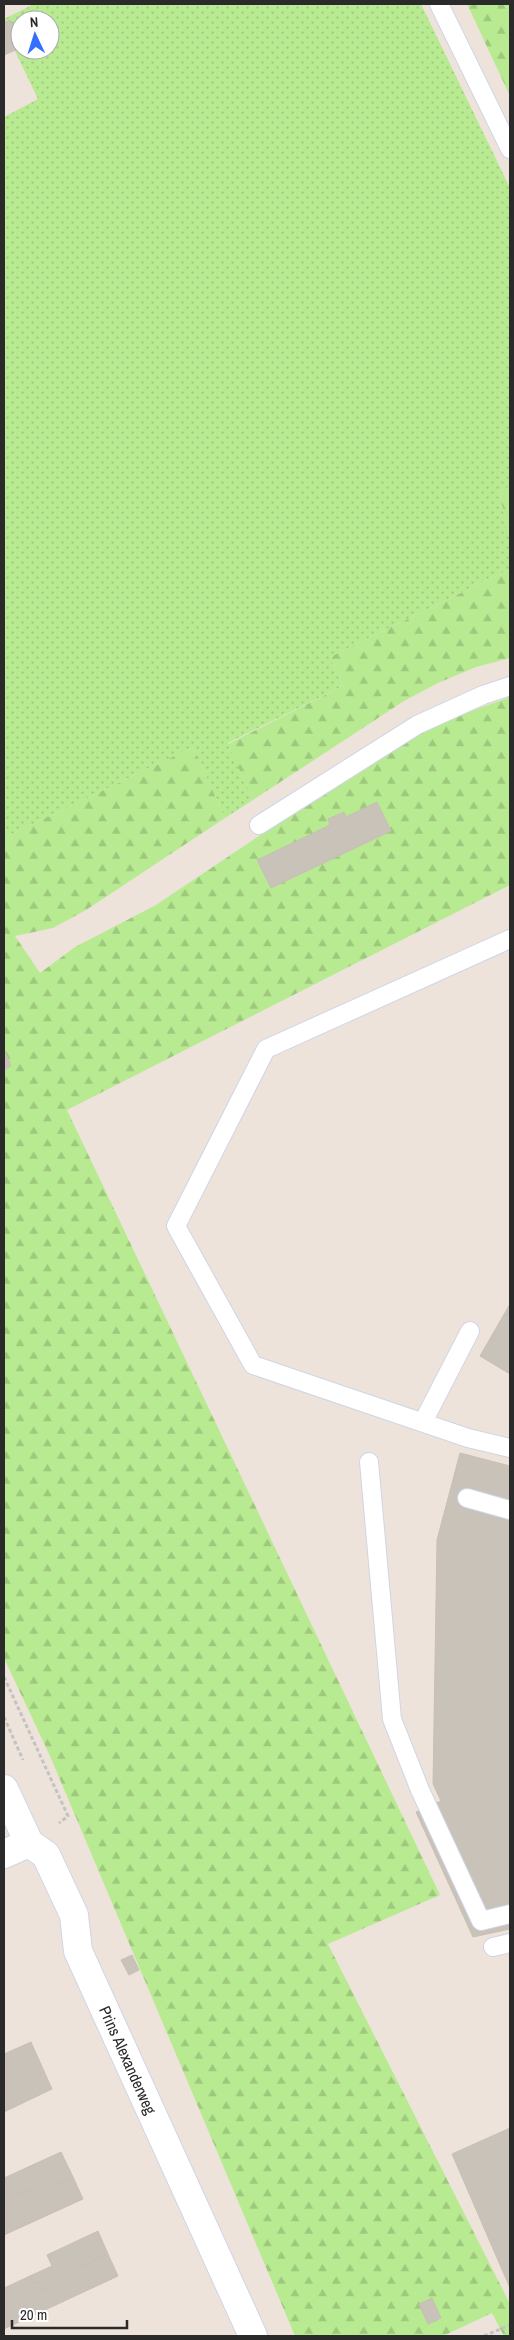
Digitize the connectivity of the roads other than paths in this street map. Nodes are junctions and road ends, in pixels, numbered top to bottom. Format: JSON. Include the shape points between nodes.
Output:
{"nodes":[{"id":1,"x":439,"y":4,"type":"edge"},
{"id":2,"x":510,"y":149,"type":"edge"},
{"id":3,"x":510,"y":686,"type":"edge"},
{"id":4,"x":259,"y":825,"type":"dead end"},
{"id":5,"x":510,"y":939,"type":"edge"},
{"id":6,"x":470,"y":1331,"type":"dead end"},
{"id":7,"x":423,"y":1422,"type":"junction"},
{"id":8,"x":510,"y":1448,"type":"edge"},
{"id":9,"x":369,"y":1462,"type":"dead end"},
{"id":10,"x":467,"y":1498,"type":"dead end"},
{"id":11,"x":510,"y":1510,"type":"edge"},
{"id":12,"x":4,"y":1789,"type":"edge"},
{"id":13,"x":29,"y":1843,"type":"junction"},
{"id":14,"x":4,"y":1854,"type":"edge"},
{"id":15,"x":510,"y":1914,"type":"edge"},
{"id":16,"x":253,"y":2336,"type":"edge"}],
"edges":[{"from":1,"to":2,"type":"lane"},
{"from":3,"to":4,"type":"lane","via":[[417,725]]},
{"from":5,"to":7,"type":"lane","via":[[266,1049],[176,1226],[253,1365]]},
{"from":6,"to":7,"type":"lane"},
{"from":7,"to":8,"type":"lane"},
{"from":9,"to":15,"type":"lane","via":[[392,1719],[420,1790],[481,1920]]},
{"from":10,"to":11,"type":"lane"},
{"from":12,"to":13,"type":"street","name":"Prins Alexanderweg"},
{"from":13,"to":14,"type":"street"},
{"from":13,"to":16,"type":"street","name":"Prins Alexanderweg","via":[[46,1855],[74,1915],[78,1951]]}]}
